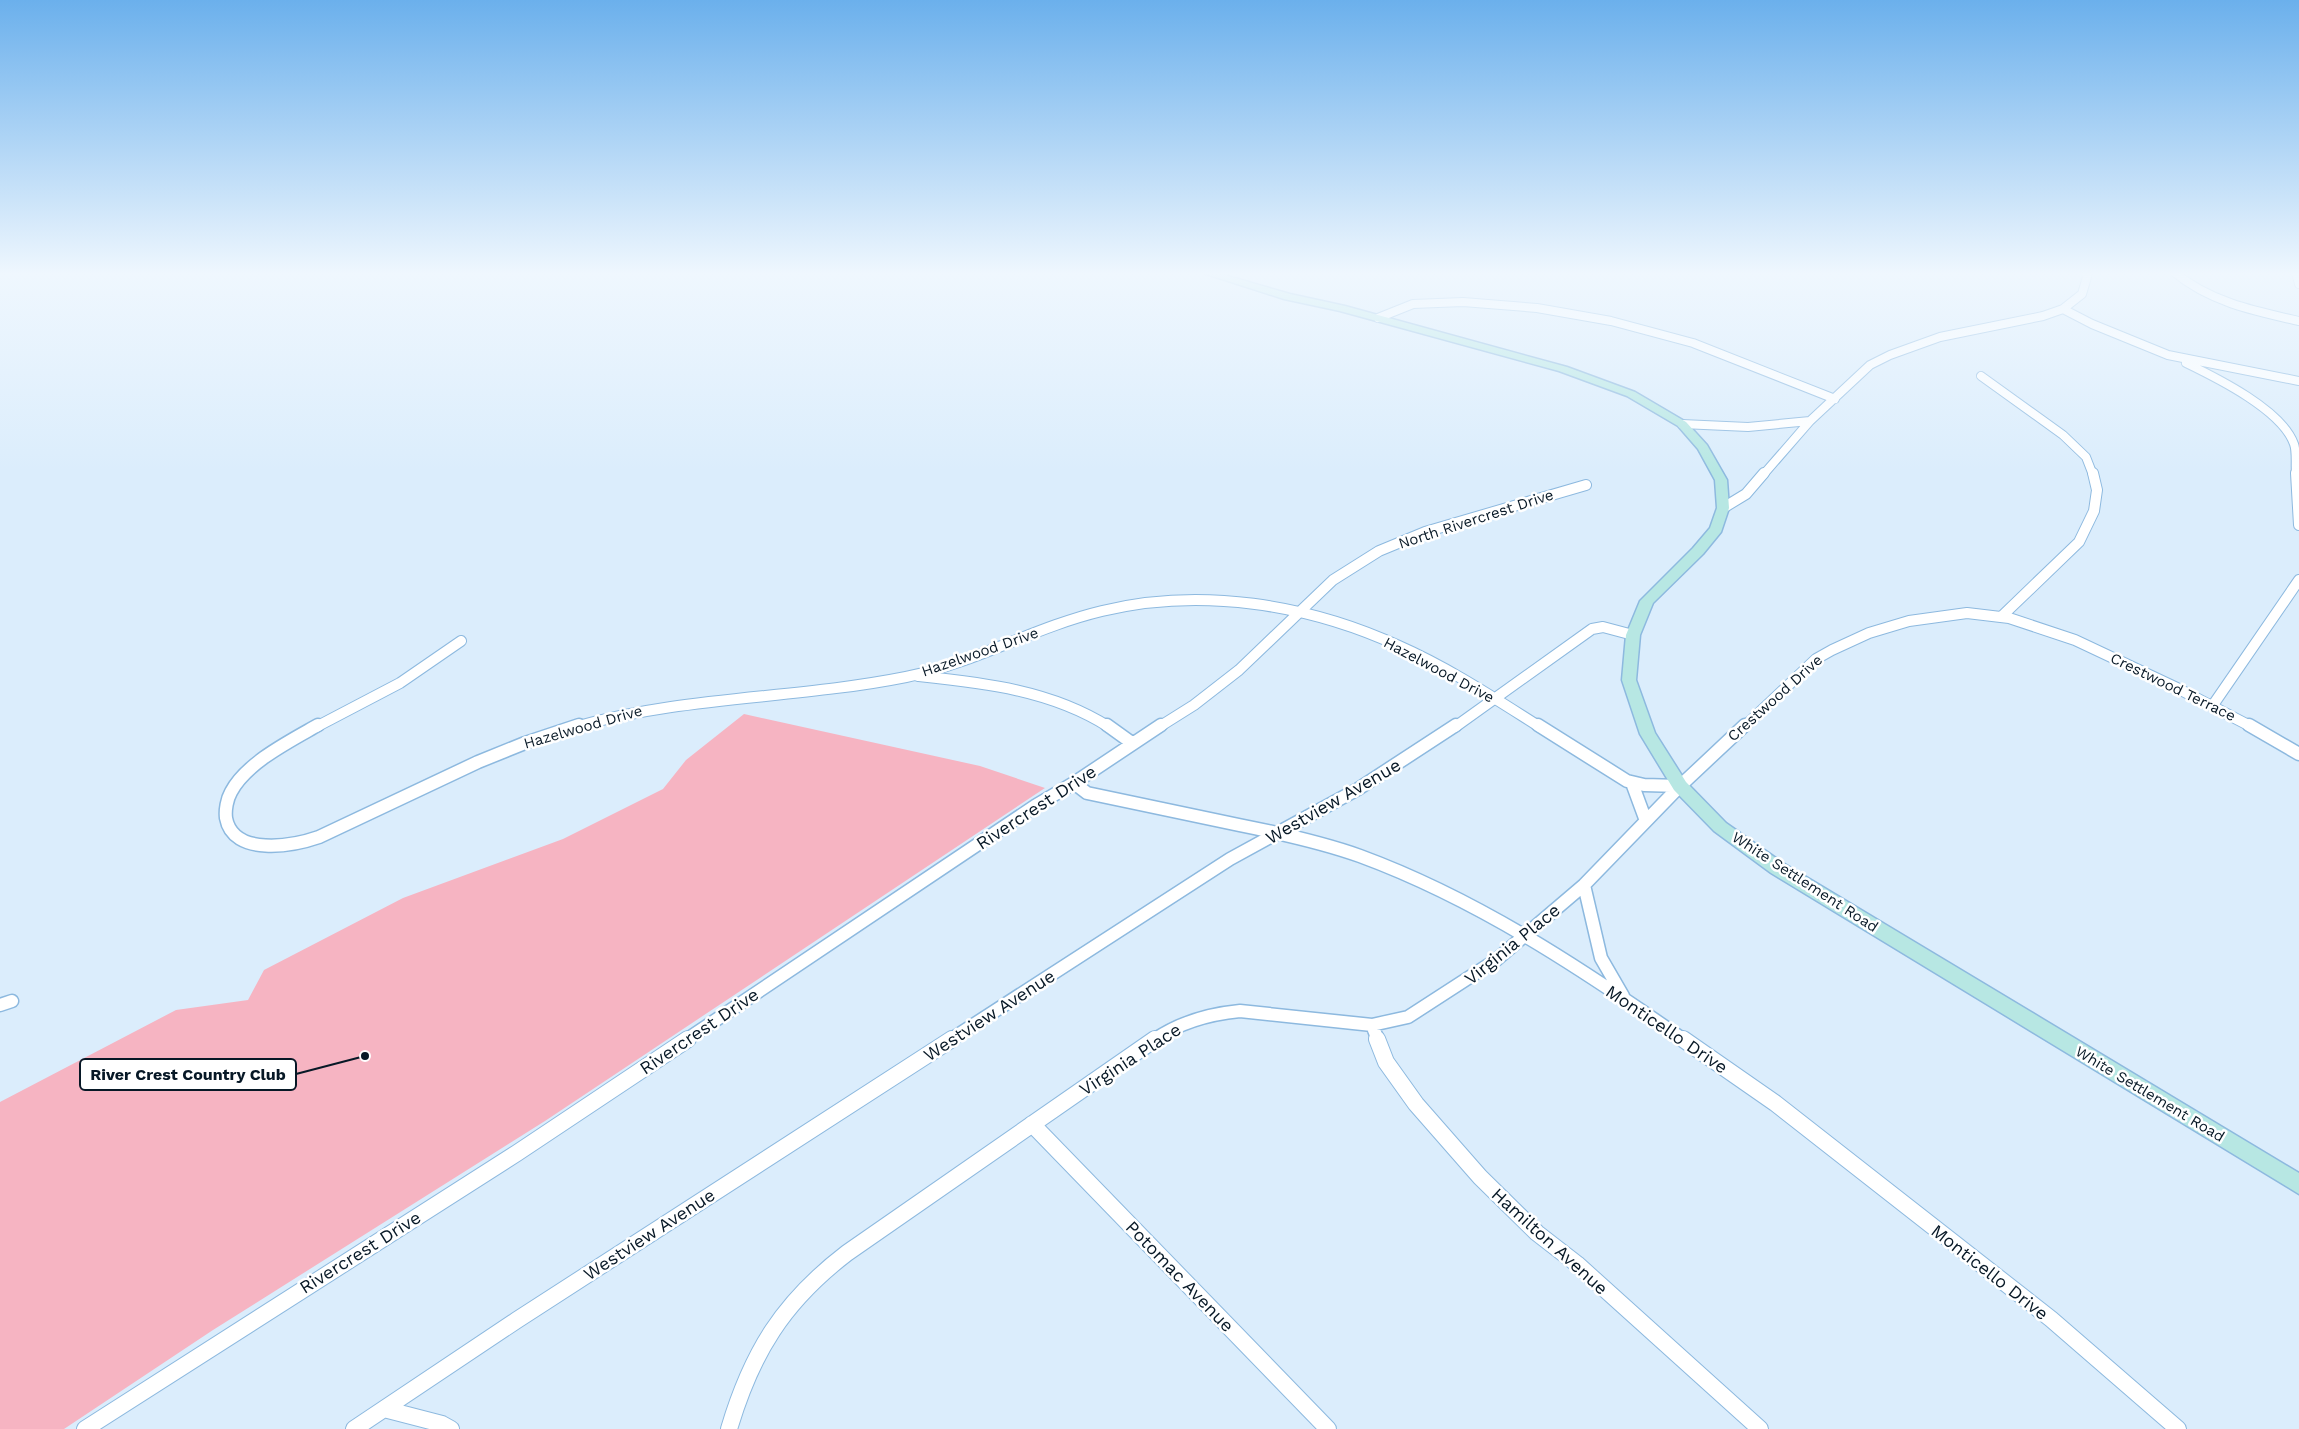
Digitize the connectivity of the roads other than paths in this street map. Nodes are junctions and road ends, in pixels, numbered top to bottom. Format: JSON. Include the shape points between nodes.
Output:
{"nodes":[{"id":1,"x":1453,"y":339,"type":"edge"},
{"id":2,"x":1676,"y":339,"type":"edge"},
{"id":3,"x":1934,"y":339,"type":"edge"},
{"id":4,"x":2128,"y":339,"type":"edge"},
{"id":5,"x":2168,"y":355,"type":"junction"},
{"id":6,"x":1981,"y":376,"type":"dead end"},
{"id":7,"x":2299,"y":381,"type":"edge"},
{"id":8,"x":1835,"y":399,"type":"junction"},
{"id":9,"x":1810,"y":421,"type":"junction"},
{"id":10,"x":1682,"y":424,"type":"junction"},
{"id":11,"x":1586,"y":485,"type":"dead end"},
{"id":12,"x":1723,"y":508,"type":"junction"},
{"id":13,"x":2299,"y":525,"type":"edge"},
{"id":14,"x":2299,"y":580,"type":"edge"},
{"id":15,"x":1298,"y":613,"type":"junction"},
{"id":16,"x":2001,"y":617,"type":"junction"},
{"id":17,"x":2043,"y":630,"type":"joint"},
{"id":18,"x":1633,"y":635,"type":"junction"},
{"id":19,"x":461,"y":641,"type":"dead end"},
{"id":20,"x":913,"y":676,"type":"junction"},
{"id":21,"x":1495,"y":700,"type":"junction"},
{"id":22,"x":2213,"y":706,"type":"junction"},
{"id":23,"x":1132,"y":743,"type":"junction"},
{"id":24,"x":2299,"y":754,"type":"edge"},
{"id":25,"x":1074,"y":783,"type":"junction"},
{"id":26,"x":1632,"y":783,"type":"junction"},
{"id":27,"x":1680,"y":786,"type":"junction"},
{"id":28,"x":1646,"y":821,"type":"junction"},
{"id":29,"x":1277,"y":833,"type":"junction"},
{"id":30,"x":1584,"y":886,"type":"junction"},
{"id":31,"x":1526,"y":936,"type":"junction"},
{"id":32,"x":1624,"y":998,"type":"junction"},
{"id":33,"x":1372,"y":1026,"type":"junction"},
{"id":34,"x":1032,"y":1124,"type":"junction"},
{"id":35,"x":2299,"y":1184,"type":"edge"},
{"id":36,"x":384,"y":1409,"type":"junction"},
{"id":37,"x":85,"y":1429,"type":"edge"},
{"id":38,"x":354,"y":1429,"type":"edge"},
{"id":39,"x":452,"y":1429,"type":"edge"},
{"id":40,"x":729,"y":1429,"type":"edge"},
{"id":41,"x":1328,"y":1429,"type":"edge"},
{"id":42,"x":1760,"y":1429,"type":"edge"},
{"id":43,"x":2178,"y":1429,"type":"edge"}],
"edges":[{"from":1,"to":10,"type":"main road","name":"White Settlement Road","via":[[1598,380],[1631,394]]},
{"from":2,"to":8,"type":"street"},
{"from":3,"to":8,"type":"street","via":[[1870,365]]},
{"from":4,"to":5,"type":"street"},
{"from":5,"to":7,"type":"street"},
{"from":5,"to":13,"type":"street","via":[[2254,400],[2284,428],[2294,444]]},
{"from":6,"to":16,"type":"street","via":[[2069,440],[2086,457],[2097,490],[2094,511],[2079,542]]},
{"from":8,"to":9,"type":"street"},
{"from":9,"to":10,"type":"street","via":[[1748,427]]},
{"from":9,"to":12,"type":"street","via":[[1746,494]]},
{"from":10,"to":12,"type":"main road","name":"White Settlement Road","via":[[1703,448],[1721,480]]},
{"from":11,"to":15,"type":"street","name":"North Rivercrest Drive","via":[[1425,532],[1379,551],[1333,580]]},
{"from":12,"to":18,"type":"main road","name":"White Settlement Road","via":[[1716,529],[1704,544],[1647,601]]},
{"from":14,"to":22,"type":"street"},
{"from":15,"to":20,"type":"street","name":"Hazelwood Drive","via":[[1249,602],[1203,599],[1139,603],[1065,622],[980,655]]},
{"from":15,"to":21,"type":"street","name":"Hazelwood Drive","via":[[1373,635],[1416,654]]},
{"from":15,"to":23,"type":"street","name":"Rivercrest Drive","via":[[1239,670],[1194,705]]},
{"from":16,"to":17,"type":"street","name":"Crestwood Drive"},
{"from":16,"to":27,"type":"street","name":"Crestwood Drive","via":[[1943,614],[1838,645],[1816,658]]},
{"from":17,"to":22,"type":"street","name":"Crestwood Terrace","via":[[2095,649]]},
{"from":18,"to":21,"type":"street","name":"Westview Avenue","via":[[1603,627],[1592,629]]},
{"from":18,"to":27,"type":"main road","name":"White Settlement Road","via":[[1629,680],[1648,734]]},
{"from":19,"to":20,"type":"street","name":"Hazelwood Drive","via":[[398,684],[287,742],[245,775],[231,791],[225,805],[224,816],[231,832],[244,842],[278,846],[302,842],[335,831],[510,748],[622,714],[659,707],[819,691]]},
{"from":20,"to":23,"type":"street","via":[[994,685],[1035,694],[1074,706],[1110,726]]},
{"from":21,"to":26,"type":"street","name":"Hazelwood Drive"},
{"from":21,"to":29,"type":"street","name":"Westview Avenue","via":[[1391,769]]},
{"from":22,"to":24,"type":"street","name":"Crestwood Terrace"},
{"from":23,"to":25,"type":"street","name":"Rivercrest Drive"},
{"from":25,"to":29,"type":"street","name":"Monticello Drive","via":[[1087,793]]},
{"from":25,"to":37,"type":"street","name":"Rivercrest Drive","via":[[517,1153]]},
{"from":26,"to":27,"type":"street","name":"Hazelwood Drive"},
{"from":26,"to":28,"type":"street"},
{"from":27,"to":28,"type":"street","name":"Virginia Place"},
{"from":27,"to":35,"type":"main road","name":"White Settlement Road","via":[[1720,827],[1778,868]]},
{"from":28,"to":30,"type":"street","name":"Virginia Place"},
{"from":29,"to":31,"type":"street","name":"Monticello Drive","via":[[1358,855],[1423,881]]},
{"from":29,"to":36,"type":"street","name":"Westview Avenue","via":[[1222,864],[676,1216]]},
{"from":30,"to":31,"type":"street","name":"Virginia Place"},
{"from":30,"to":32,"type":"street","via":[[1601,958]]},
{"from":31,"to":32,"type":"street","name":"Monticello Drive"},
{"from":31,"to":33,"type":"street","name":"Virginia Place","via":[[1461,985],[1408,1016]]},
{"from":32,"to":43,"type":"street","name":"Monticello Drive","via":[[1775,1103],[2051,1319]]},
{"from":33,"to":34,"type":"street","name":"Virginia Place","via":[[1240,1012],[1219,1012],[1191,1019],[1165,1032]]},
{"from":33,"to":42,"type":"street","name":"Hamilton Avenue","via":[[1386,1062],[1452,1148],[1537,1233],[1577,1264]]},
{"from":34,"to":40,"type":"street","name":"Virginia Place","via":[[847,1253],[808,1284],[773,1325],[748,1369]]},
{"from":34,"to":41,"type":"street","name":"Potomac Avenue"},
{"from":36,"to":38,"type":"street","name":"Westview Avenue"},
{"from":36,"to":39,"type":"street"}]}
